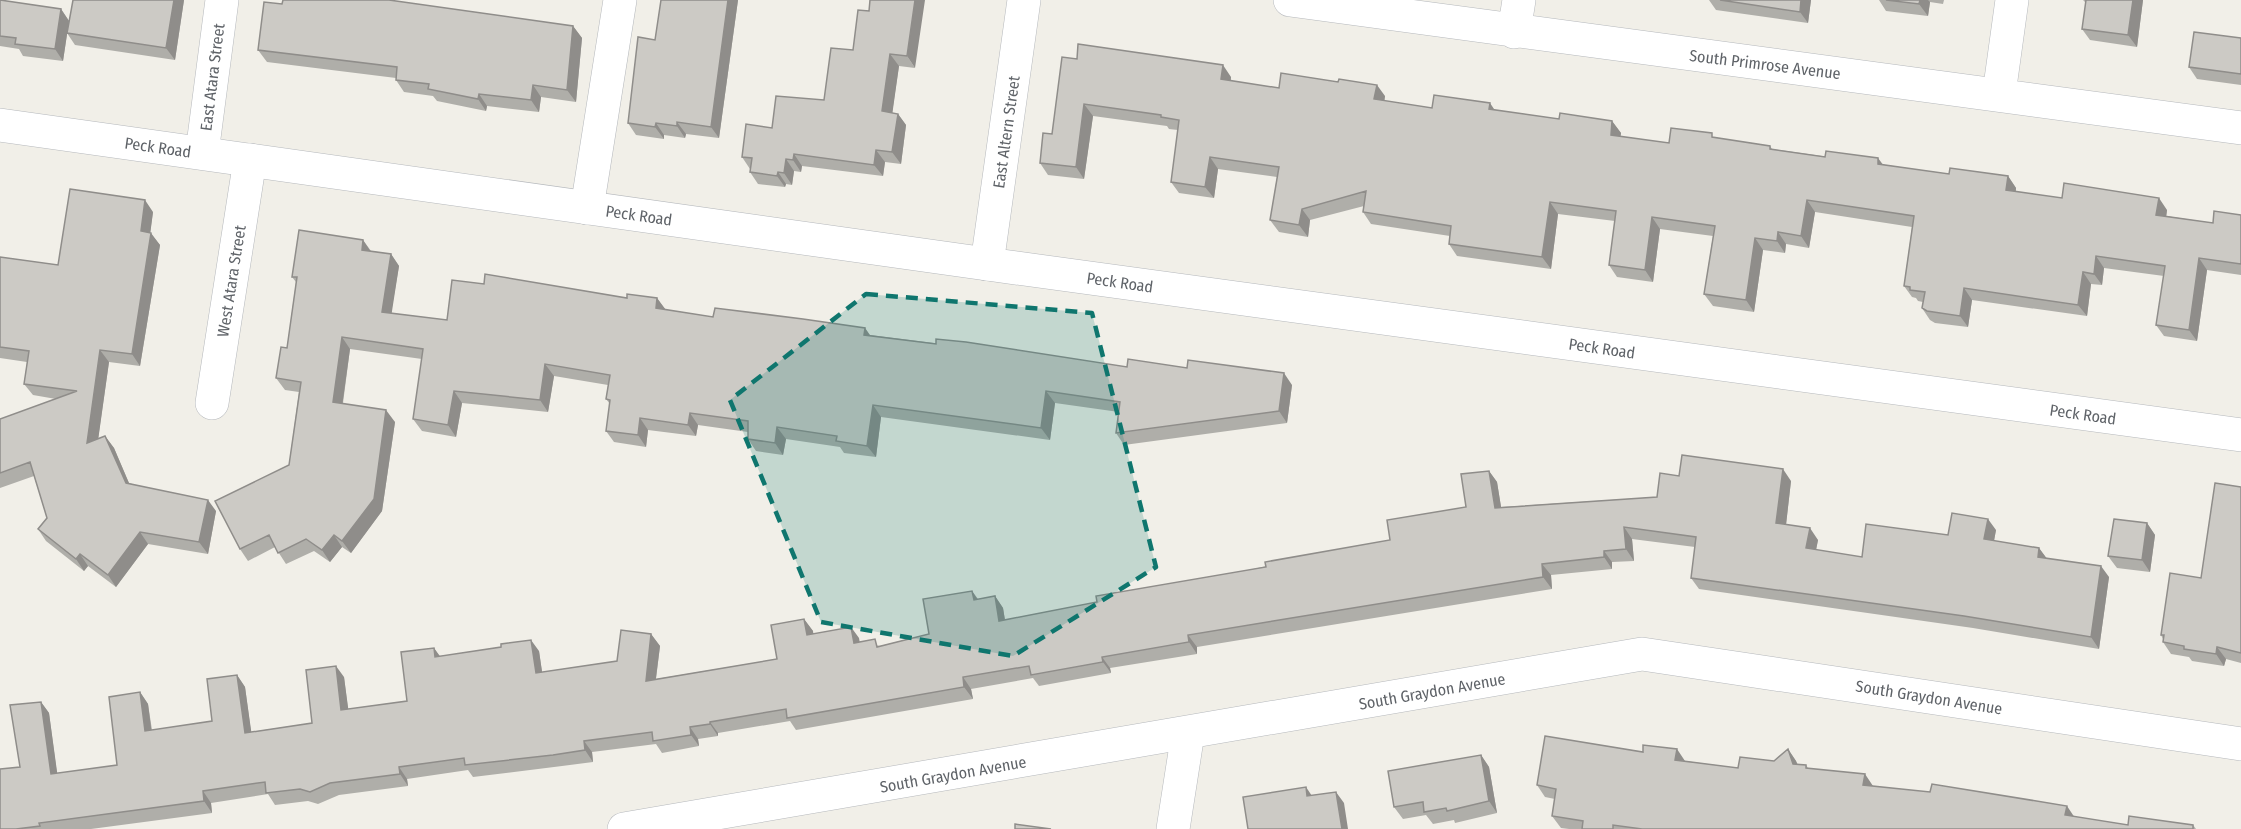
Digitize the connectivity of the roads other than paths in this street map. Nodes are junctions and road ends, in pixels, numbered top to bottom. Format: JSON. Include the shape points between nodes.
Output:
{"nodes":[{"id":1,"x":222,"y":0,"type":"edge"},
{"id":2,"x":621,"y":0,"type":"edge"},
{"id":3,"x":1024,"y":0,"type":"edge"},
{"id":4,"x":1290,"y":0,"type":"edge"},
{"id":5,"x":2012,"y":0,"type":"edge"},
{"id":6,"x":1517,"y":16,"type":"edge"},
{"id":7,"x":1999,"y":94,"type":"junction"},
{"id":8,"x":0,"y":125,"type":"edge"},
{"id":9,"x":2241,"y":128,"type":"edge"},
{"id":10,"x":202,"y":153,"type":"junction"},
{"id":11,"x":250,"y":160,"type":"junction"},
{"id":12,"x":587,"y":208,"type":"junction"},
{"id":13,"x":987,"y":264,"type":"junction"},
{"id":14,"x":212,"y":403,"type":"dead end"},
{"id":15,"x":2241,"y":435,"type":"edge"},
{"id":16,"x":1188,"y":733,"type":"junction"},
{"id":17,"x":2241,"y":744,"type":"edge"},
{"id":18,"x":636,"y":828,"type":"edge"},
{"id":19,"x":1173,"y":829,"type":"edge"}],
"edges":[{"from":1,"to":10,"type":"street","name":"East Atara Street"},
{"from":2,"to":12,"type":"street"},
{"from":3,"to":13,"type":"street","name":"East Altern Street"},
{"from":4,"to":6,"type":"street","name":"South Primrose Avenue"},
{"from":5,"to":7,"type":"street"},
{"from":6,"to":7,"type":"street","name":"South Primrose Avenue"},
{"from":7,"to":9,"type":"street","name":"South Primrose Avenue"},
{"from":8,"to":10,"type":"street","name":"Peck Road"},
{"from":10,"to":11,"type":"street","name":"Peck Road"},
{"from":11,"to":12,"type":"street","name":"Peck Road"},
{"from":11,"to":14,"type":"street","name":"West Atara Street"},
{"from":12,"to":13,"type":"street","name":"Peck Road"},
{"from":13,"to":15,"type":"street","name":"Peck Road"},
{"from":16,"to":17,"type":"street","name":"South Graydon Avenue","via":[[1642,654]]},
{"from":16,"to":18,"type":"street","name":"South Graydon Avenue"},
{"from":16,"to":19,"type":"street"}]}
